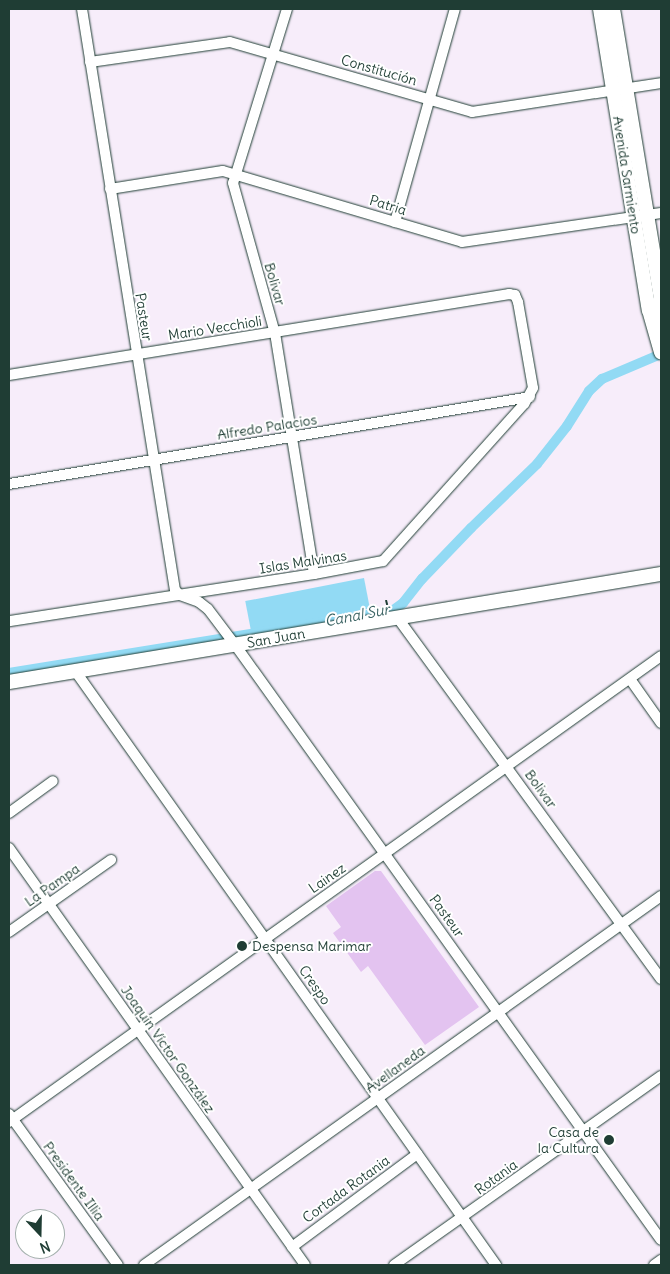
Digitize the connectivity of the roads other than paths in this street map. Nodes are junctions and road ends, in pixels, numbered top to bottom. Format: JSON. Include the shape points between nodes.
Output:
{"nodes":[{"id":1,"x":82,"y":9,"type":"edge"},
{"id":2,"x":287,"y":9,"type":"edge"},
{"id":3,"x":455,"y":9,"type":"edge"},
{"id":4,"x":600,"y":9,"type":"edge"},
{"id":5,"x":613,"y":9,"type":"edge"},
{"id":6,"x":273,"y":54,"type":"junction"},
{"id":7,"x":90,"y":62,"type":"junction"},
{"id":8,"x":661,"y":83,"type":"edge"},
{"id":9,"x":620,"y":89,"type":"junction"},
{"id":10,"x":430,"y":99,"type":"junction"},
{"id":11,"x":235,"y":173,"type":"junction"},
{"id":12,"x":110,"y":190,"type":"junction"},
{"id":13,"x":648,"y":215,"type":"edge"},
{"id":14,"x":395,"y":222,"type":"junction"},
{"id":15,"x":275,"y":333,"type":"junction"},
{"id":16,"x":659,"y":346,"type":"edge"},
{"id":17,"x":137,"y":355,"type":"junction"},
{"id":18,"x":9,"y":375,"type":"edge"},
{"id":19,"x":530,"y":396,"type":"junction"},
{"id":20,"x":292,"y":437,"type":"junction"},
{"id":21,"x":155,"y":459,"type":"junction"},
{"id":22,"x":9,"y":484,"type":"edge"},
{"id":23,"x":314,"y":574,"type":"junction"},
{"id":24,"x":661,"y":574,"type":"edge"},
{"id":25,"x":214,"y":590,"type":"junction"},
{"id":26,"x":180,"y":595,"type":"junction"},
{"id":27,"x":211,"y":613,"type":"junction"},
{"id":28,"x":397,"y":617,"type":"junction"},
{"id":29,"x":9,"y":621,"type":"edge"},
{"id":30,"x":236,"y":646,"type":"junction"},
{"id":31,"x":661,"y":656,"type":"edge"},
{"id":32,"x":76,"y":672,"type":"junction"},
{"id":33,"x":630,"y":679,"type":"junction"},
{"id":34,"x":9,"y":682,"type":"edge"},
{"id":35,"x":661,"y":723,"type":"edge"},
{"id":36,"x":508,"y":766,"type":"junction"},
{"id":37,"x":52,"y":781,"type":"dead end"},
{"id":38,"x":9,"y":814,"type":"edge"},
{"id":39,"x":9,"y":848,"type":"edge"},
{"id":40,"x":385,"y":854,"type":"junction"},
{"id":41,"x":111,"y":860,"type":"dead end"},
{"id":42,"x":661,"y":896,"type":"edge"},
{"id":43,"x":48,"y":904,"type":"junction"},
{"id":44,"x":622,"y":925,"type":"junction"},
{"id":45,"x":9,"y":932,"type":"edge"},
{"id":46,"x":266,"y":939,"type":"junction"},
{"id":47,"x":661,"y":980,"type":"edge"},
{"id":48,"x":498,"y":1012,"type":"junction"},
{"id":49,"x":137,"y":1028,"type":"junction"},
{"id":50,"x":661,"y":1076,"type":"edge"},
{"id":51,"x":378,"y":1098,"type":"junction"},
{"id":52,"x":10,"y":1118,"type":"edge"},
{"id":53,"x":584,"y":1132,"type":"junction"},
{"id":54,"x":417,"y":1154,"type":"junction"},
{"id":55,"x":251,"y":1189,"type":"junction"},
{"id":56,"x":462,"y":1219,"type":"junction"},
{"id":57,"x":661,"y":1240,"type":"edge"},
{"id":58,"x":292,"y":1247,"type":"junction"},
{"id":59,"x":661,"y":1260,"type":"edge"},
{"id":60,"x":118,"y":1265,"type":"edge"},
{"id":61,"x":144,"y":1265,"type":"edge"},
{"id":62,"x":305,"y":1265,"type":"edge"},
{"id":63,"x":394,"y":1265,"type":"edge"},
{"id":64,"x":496,"y":1265,"type":"edge"},
{"id":65,"x":654,"y":1265,"type":"edge"}],
"edges":[{"from":1,"to":7,"type":"street","name":"Pasteur"},
{"from":2,"to":6,"type":"street","name":"Bolivar"},
{"from":3,"to":10,"type":"street"},
{"from":4,"to":9,"type":"street","name":"Avenida Sarmiento"},
{"from":5,"to":9,"type":"street","name":"Avenida Sarmiento"},
{"from":6,"to":7,"type":"street","name":"Constitución","via":[[225,41]]},
{"from":6,"to":10,"type":"street","name":"Constitución"},
{"from":6,"to":11,"type":"street","name":"Bolivar"},
{"from":7,"to":12,"type":"street","name":"Pasteur"},
{"from":8,"to":9,"type":"street","name":"Constitución"},
{"from":9,"to":10,"type":"street","name":"Constitución","via":[[472,112]]},
{"from":9,"to":13,"type":"street","name":"Avenida Sarmiento"},
{"from":10,"to":14,"type":"street"},
{"from":11,"to":12,"type":"street","name":"Patria","via":[[215,171]]},
{"from":11,"to":14,"type":"street","name":"Patria"},
{"from":11,"to":15,"type":"street","name":"Bolivar","via":[[234,192]]},
{"from":12,"to":17,"type":"street","name":"Pasteur"},
{"from":13,"to":14,"type":"street","name":"Patria","via":[[469,242]]},
{"from":13,"to":16,"type":"street","name":"Avenida Sarmiento","via":[[649,310]]},
{"from":15,"to":17,"type":"street","name":"Mario Vecchioli"},
{"from":15,"to":19,"type":"street","name":"Mario Vecchioli","via":[[515,295],[533,388]]},
{"from":15,"to":20,"type":"street","name":"Bolivar"},
{"from":17,"to":18,"type":"street","name":"Mario Vecchioli"},
{"from":17,"to":21,"type":"street","name":"Pasteur"},
{"from":19,"to":20,"type":"street","name":"Alfredo Palacios"},
{"from":19,"to":23,"type":"street","name":"Islas Malvinas","via":[[382,561]]},
{"from":20,"to":21,"type":"street","name":"Alfredo Palacios"},
{"from":20,"to":23,"type":"street","name":"Bolivar"},
{"from":21,"to":22,"type":"street","name":"Alfredo Palacios"},
{"from":21,"to":26,"type":"street","name":"Pasteur","via":[[175,590]]},
{"from":23,"to":25,"type":"street","name":"Islas Malvinas"},
{"from":24,"to":28,"type":"street","name":"San Juan"},
{"from":25,"to":26,"type":"street","name":"Islas Malvinas"},
{"from":25,"to":27,"type":"street","via":[[208,601]]},
{"from":26,"to":27,"type":"street","name":"Pasteur","via":[[199,602]]},
{"from":26,"to":29,"type":"street","name":"Islas Malvinas"},
{"from":27,"to":30,"type":"street","name":"Pasteur"},
{"from":28,"to":30,"type":"street","name":"San Juan"},
{"from":28,"to":36,"type":"street","name":"Bolivar"},
{"from":30,"to":32,"type":"street","name":"San Juan"},
{"from":30,"to":40,"type":"street","name":"Pasteur"},
{"from":31,"to":33,"type":"street","name":"Lainez"},
{"from":32,"to":34,"type":"street","name":"San Juan"},
{"from":32,"to":46,"type":"street","name":"Crespo"},
{"from":33,"to":35,"type":"street"},
{"from":33,"to":36,"type":"street","name":"Lainez"},
{"from":36,"to":40,"type":"street","name":"Lainez"},
{"from":36,"to":44,"type":"street","name":"Bolivar"},
{"from":37,"to":38,"type":"street"},
{"from":39,"to":43,"type":"street","name":"Joaquín Víctor González"},
{"from":40,"to":46,"type":"street","name":"Lainez"},
{"from":40,"to":48,"type":"street","name":"Pasteur"},
{"from":41,"to":43,"type":"street","name":"La Pampa"},
{"from":42,"to":44,"type":"street","name":"Avellaneda"},
{"from":43,"to":45,"type":"street","name":"La Pampa"},
{"from":43,"to":49,"type":"street","name":"Joaquín Víctor González"},
{"from":44,"to":47,"type":"street","name":"Bolivar"},
{"from":44,"to":48,"type":"street","name":"Avellaneda"},
{"from":46,"to":49,"type":"street","name":"Lainez"},
{"from":46,"to":51,"type":"street","name":"Crespo"},
{"from":48,"to":51,"type":"street","name":"Avellaneda"},
{"from":48,"to":53,"type":"street","name":"Pasteur"},
{"from":49,"to":52,"type":"street","name":"Lainez"},
{"from":49,"to":55,"type":"street","name":"Joaquín Víctor González"},
{"from":50,"to":53,"type":"street","name":"Rotania"},
{"from":51,"to":54,"type":"street","name":"Crespo"},
{"from":51,"to":55,"type":"street","name":"Avellaneda"},
{"from":52,"to":60,"type":"street","name":"Presidente Illia"},
{"from":53,"to":56,"type":"street","name":"Rotania"},
{"from":53,"to":57,"type":"street","name":"Pasteur"},
{"from":54,"to":56,"type":"street","name":"Crespo"},
{"from":54,"to":58,"type":"street","name":"Cortada Rotania"},
{"from":55,"to":58,"type":"street","name":"Joaquín Víctor González"},
{"from":55,"to":61,"type":"street","name":"Avellaneda"},
{"from":56,"to":63,"type":"street","name":"Rotania"},
{"from":56,"to":64,"type":"street","name":"Crespo"},
{"from":58,"to":62,"type":"street","name":"Joaquín Víctor González"},
{"from":59,"to":65,"type":"street"}]}
